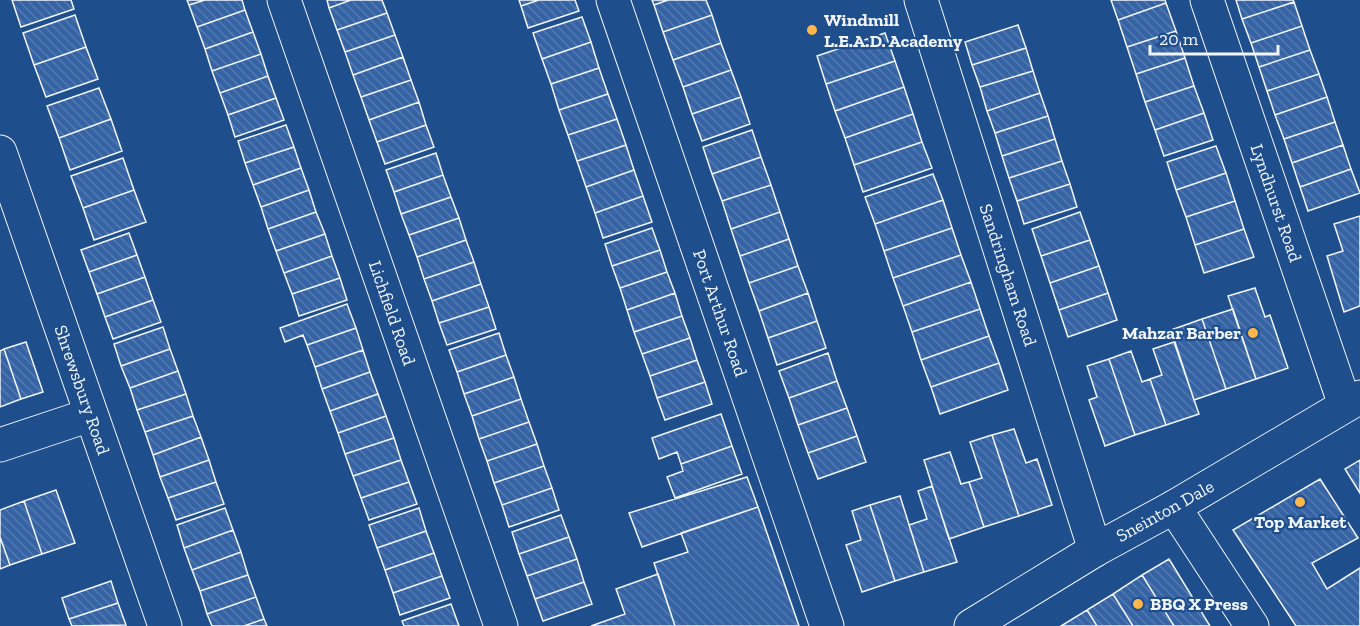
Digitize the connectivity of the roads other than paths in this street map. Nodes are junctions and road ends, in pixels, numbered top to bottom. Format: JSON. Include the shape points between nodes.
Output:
{"nodes":[{"id":1,"x":284,"y":0,"type":"edge"},
{"id":2,"x":613,"y":0,"type":"edge"},
{"id":3,"x":921,"y":0,"type":"edge"},
{"id":4,"x":1207,"y":0,"type":"edge"},
{"id":5,"x":0,"y":152,"type":"edge"},
{"id":6,"x":1352,"y":401,"type":"edge"},
{"id":7,"x":90,"y":415,"type":"junction"},
{"id":8,"x":0,"y":445,"type":"edge"},
{"id":9,"x":1174,"y":507,"type":"junction"},
{"id":10,"x":1095,"y":550,"type":"junction"},
{"id":11,"x":165,"y":626,"type":"edge"},
{"id":12,"x":501,"y":626,"type":"edge"},
{"id":13,"x":827,"y":626,"type":"edge"},
{"id":14,"x":971,"y":626,"type":"edge"},
{"id":15,"x":1252,"y":626,"type":"edge"}],
"edges":[{"from":1,"to":12,"type":"street","name":"Lichfield Road"},
{"from":2,"to":13,"type":"street","name":"Port Arthur Road"},
{"from":3,"to":10,"type":"street","name":"Sandringham Road"},
{"from":4,"to":6,"type":"street","name":"Lyndhurst Road"},
{"from":5,"to":7,"type":"street","name":"Shrewsbury Road"},
{"from":6,"to":9,"type":"street","name":"Sneinton Dale"},
{"from":7,"to":8,"type":"street"},
{"from":7,"to":11,"type":"street","name":"Shrewsbury Road"},
{"from":9,"to":10,"type":"street","name":"Sneinton Dale"},
{"from":9,"to":15,"type":"street"},
{"from":10,"to":14,"type":"street","name":"Sneinton Dale"}]}
